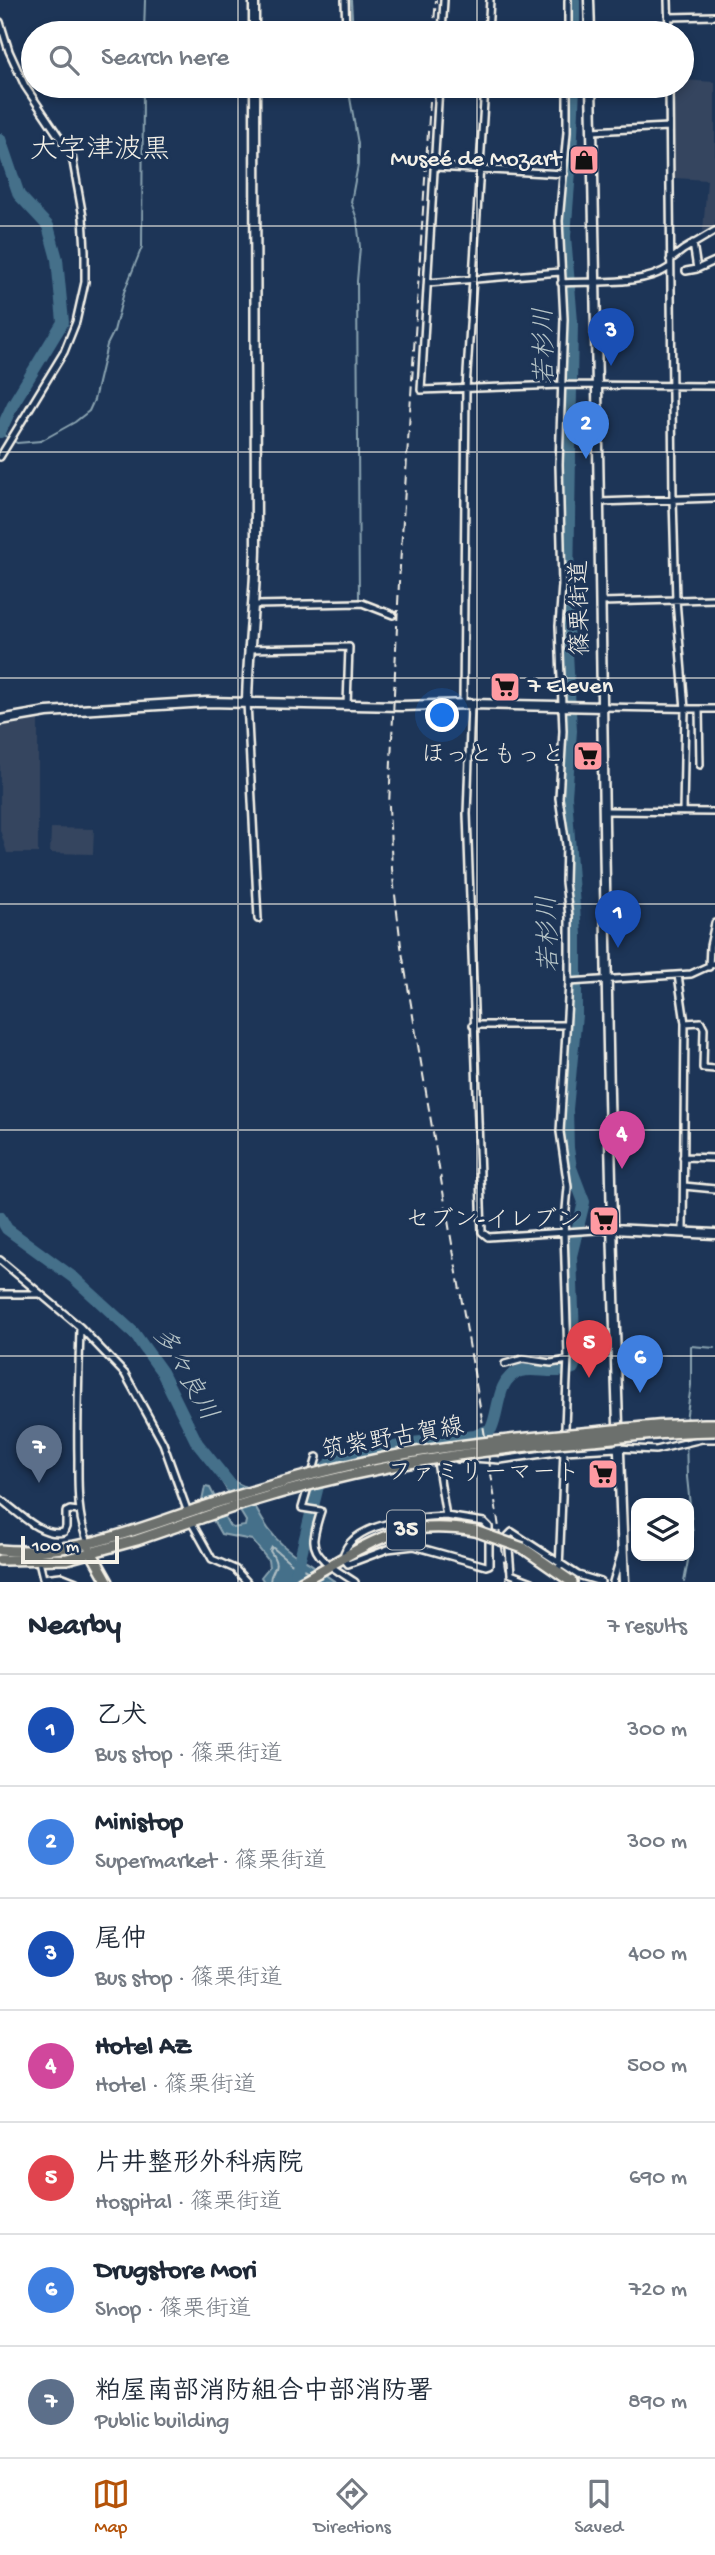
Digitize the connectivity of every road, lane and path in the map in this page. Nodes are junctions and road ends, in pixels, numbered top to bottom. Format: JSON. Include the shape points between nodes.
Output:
{"nodes":[{"id":1,"x":254,"y":0,"type":"edge"},
{"id":2,"x":345,"y":0,"type":"edge"},
{"id":3,"x":444,"y":0,"type":"edge"},
{"id":4,"x":490,"y":0,"type":"edge"},
{"id":5,"x":568,"y":0,"type":"edge"},
{"id":6,"x":589,"y":0,"type":"edge"},
{"id":7,"x":668,"y":0,"type":"edge"},
{"id":8,"x":715,"y":16,"type":"edge"},
{"id":9,"x":669,"y":17,"type":"junction"},
{"id":10,"x":254,"y":21,"type":"edge"},
{"id":11,"x":346,"y":21,"type":"edge"},
{"id":12,"x":443,"y":21,"type":"edge"},
{"id":13,"x":489,"y":21,"type":"edge"},
{"id":14,"x":568,"y":21,"type":"edge"},
{"id":15,"x":590,"y":21,"type":"edge"},
{"id":16,"x":669,"y":21,"type":"edge"},
{"id":17,"x":0,"y":22,"type":"edge"},
{"id":18,"x":21,"y":77,"type":"edge"},
{"id":19,"x":33,"y":98,"type":"edge"},
{"id":20,"x":254,"y":98,"type":"edge"},
{"id":21,"x":438,"y":98,"type":"edge"},
{"id":22,"x":484,"y":98,"type":"edge"},
{"id":23,"x":567,"y":98,"type":"edge"},
{"id":24,"x":591,"y":98,"type":"edge"},
{"id":25,"x":669,"y":98,"type":"edge"},
{"id":26,"x":668,"y":127,"type":"junction"},
{"id":27,"x":592,"y":131,"type":"junction"},
{"id":28,"x":435,"y":167,"type":"junction"},
{"id":29,"x":480,"y":170,"type":"junction"},
{"id":30,"x":564,"y":174,"type":"junction"},
{"id":31,"x":715,"y":231,"type":"edge"},
{"id":32,"x":693,"y":243,"type":"junction"},
{"id":33,"x":715,"y":261,"type":"edge"},
{"id":34,"x":670,"y":264,"type":"junction"},
{"id":35,"x":697,"y":269,"type":"junction"},
{"id":36,"x":687,"y":271,"type":"dead end"},
{"id":37,"x":560,"y":272,"type":"junction"},
{"id":38,"x":474,"y":278,"type":"junction"},
{"id":39,"x":595,"y":281,"type":"junction"},
{"id":40,"x":428,"y":283,"type":"junction"},
{"id":41,"x":561,"y":283,"type":"junction"},
{"id":42,"x":561,"y":385,"type":"junction"},
{"id":43,"x":673,"y":386,"type":"junction"},
{"id":44,"x":715,"y":386,"type":"edge"},
{"id":45,"x":597,"y":387,"type":"junction"},
{"id":46,"x":466,"y":389,"type":"junction"},
{"id":47,"x":0,"y":457,"type":"edge"},
{"id":48,"x":715,"y":498,"type":"edge"},
{"id":49,"x":673,"y":499,"type":"junction"},
{"id":50,"x":599,"y":502,"type":"junction"},
{"id":51,"x":715,"y":599,"type":"edge"},
{"id":52,"x":676,"y":600,"type":"junction"},
{"id":53,"x":601,"y":602,"type":"junction"},
{"id":54,"x":254,"y":605,"type":"junction"},
{"id":55,"x":393,"y":615,"type":"dead end"},
{"id":56,"x":248,"y":649,"type":"junction"},
{"id":57,"x":247,"y":702,"type":"junction"},
{"id":58,"x":467,"y":704,"type":"junction"},
{"id":59,"x":347,"y":705,"type":"junction"},
{"id":60,"x":561,"y":705,"type":"junction"},
{"id":61,"x":603,"y":708,"type":"junction"},
{"id":62,"x":685,"y":709,"type":"junction"},
{"id":63,"x":699,"y":709,"type":"junction"},
{"id":64,"x":715,"y":709,"type":"edge"},
{"id":65,"x":0,"y":720,"type":"edge"},
{"id":66,"x":699,"y":765,"type":"dead end"},
{"id":67,"x":604,"y":811,"type":"junction"},
{"id":68,"x":683,"y":812,"type":"junction"},
{"id":69,"x":715,"y":812,"type":"edge"},
{"id":70,"x":258,"y":919,"type":"dead end"},
{"id":71,"x":715,"y":923,"type":"edge"},
{"id":72,"x":712,"y":965,"type":"edge"},
{"id":73,"x":678,"y":975,"type":"junction"},
{"id":74,"x":608,"y":979,"type":"junction"},
{"id":75,"x":569,"y":982,"type":"junction"},
{"id":76,"x":685,"y":1023,"type":"junction"},
{"id":77,"x":473,"y":1025,"type":"junction"},
{"id":78,"x":566,"y":1025,"type":"junction"},
{"id":79,"x":715,"y":1069,"type":"edge"},
{"id":80,"x":683,"y":1157,"type":"junction"},
{"id":81,"x":715,"y":1158,"type":"edge"},
{"id":82,"x":684,"y":1186,"type":"junction"},
{"id":83,"x":715,"y":1189,"type":"edge"},
{"id":84,"x":612,"y":1229,"type":"junction"},
{"id":85,"x":683,"y":1232,"type":"junction"},
{"id":86,"x":564,"y":1233,"type":"junction"},
{"id":87,"x":715,"y":1234,"type":"edge"},
{"id":88,"x":0,"y":1260,"type":"edge"},
{"id":89,"x":0,"y":1294,"type":"edge"},
{"id":90,"x":40,"y":1294,"type":"junction"},
{"id":91,"x":80,"y":1327,"type":"junction"},
{"id":92,"x":568,"y":1360,"type":"junction"},
{"id":93,"x":505,"y":1364,"type":"dead end"},
{"id":94,"x":715,"y":1424,"type":"edge"},
{"id":95,"x":715,"y":1430,"type":"edge"},
{"id":96,"x":715,"y":1439,"type":"edge"},
{"id":97,"x":617,"y":1448,"type":"junction"},
{"id":98,"x":564,"y":1451,"type":"junction"},
{"id":99,"x":317,"y":1457,"type":"dead end"},
{"id":100,"x":0,"y":1499,"type":"edge"},
{"id":101,"x":186,"y":1507,"type":"dead end"},
{"id":102,"x":79,"y":1511,"type":"junction"},
{"id":103,"x":446,"y":1516,"type":"junction"},
{"id":104,"x":197,"y":1517,"type":"junction"},
{"id":105,"x":90,"y":1549,"type":"junction"},
{"id":106,"x":0,"y":1550,"type":"edge"},
{"id":107,"x":622,"y":1550,"type":"junction"},
{"id":108,"x":343,"y":1558,"type":"junction"},
{"id":109,"x":0,"y":1560,"type":"edge"},
{"id":110,"x":39,"y":1561,"type":"junction"},
{"id":111,"x":559,"y":1566,"type":"junction"},
{"id":112,"x":329,"y":1567,"type":"junction"},
{"id":113,"x":44,"y":1580,"type":"edge"},
{"id":114,"x":76,"y":1582,"type":"edge"},
{"id":115,"x":108,"y":1582,"type":"edge"},
{"id":116,"x":247,"y":1582,"type":"edge"},
{"id":117,"x":301,"y":1582,"type":"edge"},
{"id":118,"x":355,"y":1582,"type":"edge"},
{"id":119,"x":532,"y":1582,"type":"edge"},
{"id":120,"x":572,"y":1582,"type":"edge"},
{"id":121,"x":601,"y":1582,"type":"edge"},
{"id":122,"x":613,"y":1582,"type":"edge"},
{"id":123,"x":624,"y":1582,"type":"edge"}],
"edges":[{"from":1,"to":10,"type":"main road"},
{"from":2,"to":11,"type":"street"},
{"from":3,"to":12,"type":"street"},
{"from":4,"to":13,"type":"street"},
{"from":5,"to":14,"type":"street"},
{"from":6,"to":15,"type":"main road"},
{"from":7,"to":9,"type":"street"},
{"from":8,"to":9,"type":"street"},
{"from":9,"to":16,"type":"street"},
{"from":17,"to":18,"type":"street"},
{"from":19,"to":47,"type":"street","via":[[72,156],[83,217],[85,282],[64,352]]},
{"from":20,"to":54,"type":"main road"},
{"from":21,"to":28,"type":"street"},
{"from":22,"to":29,"type":"street"},
{"from":23,"to":30,"type":"street"},
{"from":24,"to":27,"type":"main road","name":"篠栗街道"},
{"from":25,"to":26,"type":"street"},
{"from":26,"to":27,"type":"street"},
{"from":26,"to":34,"type":"street"},
{"from":27,"to":39,"type":"main road","name":"篠栗街道"},
{"from":28,"to":29,"type":"street"},
{"from":28,"to":40,"type":"street"},
{"from":29,"to":30,"type":"street"},
{"from":29,"to":38,"type":"street"},
{"from":30,"to":37,"type":"street"},
{"from":31,"to":32,"type":"street"},
{"from":32,"to":34,"type":"street"},
{"from":32,"to":35,"type":"street"},
{"from":33,"to":35,"type":"street"},
{"from":34,"to":39,"type":"street","via":[[661,274],[639,279]]},
{"from":34,"to":43,"type":"street"},
{"from":35,"to":36,"type":"street"},
{"from":37,"to":38,"type":"street"},
{"from":37,"to":41,"type":"street"},
{"from":38,"to":40,"type":"street"},
{"from":38,"to":46,"type":"street"},
{"from":39,"to":41,"type":"street"},
{"from":39,"to":45,"type":"main road","name":"篠栗街道"},
{"from":40,"to":46,"type":"street","via":[[420,388]]},
{"from":41,"to":42,"type":"street"},
{"from":42,"to":45,"type":"street"},
{"from":42,"to":46,"type":"street"},
{"from":42,"to":60,"type":"street"},
{"from":43,"to":44,"type":"street"},
{"from":43,"to":45,"type":"street"},
{"from":43,"to":49,"type":"street"},
{"from":45,"to":50,"type":"main road","name":"篠栗街道"},
{"from":46,"to":58,"type":"street"},
{"from":48,"to":49,"type":"street"},
{"from":49,"to":50,"type":"street"},
{"from":49,"to":52,"type":"street"},
{"from":50,"to":53,"type":"main road","name":"篠栗街道"},
{"from":51,"to":52,"type":"street"},
{"from":52,"to":53,"type":"street"},
{"from":52,"to":62,"type":"street"},
{"from":53,"to":61,"type":"main road","name":"篠栗街道"},
{"from":54,"to":55,"type":"street","via":[[362,603]]},
{"from":54,"to":56,"type":"main road"},
{"from":56,"to":57,"type":"main road"},
{"from":56,"to":59,"type":"street","via":[[349,647]]},
{"from":57,"to":59,"type":"main road"},
{"from":57,"to":65,"type":"main road","via":[[47,712]]},
{"from":57,"to":70,"type":"street"},
{"from":58,"to":59,"type":"main road"},
{"from":58,"to":60,"type":"main road"},
{"from":58,"to":77,"type":"street"},
{"from":60,"to":61,"type":"main road"},
{"from":60,"to":75,"type":"street","via":[[559,798],[566,845]]},
{"from":61,"to":62,"type":"street"},
{"from":61,"to":67,"type":"main road","name":"篠栗街道"},
{"from":62,"to":63,"type":"street"},
{"from":62,"to":68,"type":"street"},
{"from":63,"to":64,"type":"street"},
{"from":63,"to":66,"type":"street"},
{"from":67,"to":68,"type":"street"},
{"from":67,"to":74,"type":"main road","name":"篠栗街道"},
{"from":68,"to":69,"type":"street"},
{"from":71,"to":72,"type":"street"},
{"from":72,"to":73,"type":"street"},
{"from":73,"to":74,"type":"street"},
{"from":73,"to":76,"type":"street"},
{"from":74,"to":75,"type":"street"},
{"from":74,"to":84,"type":"main road","name":"篠栗街道"},
{"from":75,"to":78,"type":"street"},
{"from":76,"to":79,"type":"street","via":[[701,1022],[703,1068]]},
{"from":76,"to":80,"type":"street"},
{"from":77,"to":78,"type":"street"},
{"from":77,"to":86,"type":"street","via":[[484,1236]]},
{"from":78,"to":86,"type":"street","via":[[560,1132],[568,1187]]},
{"from":80,"to":81,"type":"street"},
{"from":80,"to":82,"type":"street"},
{"from":82,"to":83,"type":"street"},
{"from":82,"to":85,"type":"street"},
{"from":84,"to":85,"type":"main road"},
{"from":84,"to":86,"type":"street"},
{"from":84,"to":97,"type":"main road","name":"篠栗街道"},
{"from":85,"to":87,"type":"main road"},
{"from":86,"to":92,"type":"street"},
{"from":88,"to":90,"type":"street"},
{"from":89,"to":90,"type":"street"},
{"from":90,"to":91,"type":"street"},
{"from":91,"to":101,"type":"street","via":[[125,1374],[163,1443]]},
{"from":91,"to":102,"type":"street"},
{"from":92,"to":93,"type":"street","via":[[523,1359]]},
{"from":92,"to":98,"type":"street"},
{"from":94,"to":104,"type":"main road","name":"筑紫野古賀線","bridge":true,"via":[[541,1437],[397,1456],[266,1487]]},
{"from":95,"to":104,"type":"main road","name":"筑紫野古賀線","bridge":true,"via":[[451,1454],[305,1484]]},
{"from":96,"to":97,"type":"street","via":[[656,1450]]},
{"from":97,"to":98,"type":"street"},
{"from":97,"to":107,"type":"main road","name":"篠栗街道"},
{"from":98,"to":103,"type":"street","via":[[437,1462]]},
{"from":98,"to":111,"type":"street"},
{"from":99,"to":112,"type":"street","via":[[302,1508],[321,1511],[314,1546]]},
{"from":100,"to":102,"type":"street","via":[[50,1532],[64,1532],[66,1512]]},
{"from":102,"to":105,"type":"street"},
{"from":103,"to":108,"type":"street","via":[[380,1526],[346,1545]]},
{"from":103,"to":108,"type":"street","via":[[484,1522],[489,1527],[489,1565],[414,1546],[387,1549],[348,1564]]},
{"from":104,"to":105,"type":"main road","name":"筑紫野古賀線"},
{"from":104,"to":116,"type":"street","via":[[212,1559],[235,1569]]},
{"from":105,"to":106,"type":"main road","name":"筑紫野古賀線"},
{"from":105,"to":110,"type":"main road","name":"筑紫野古賀線","via":[[67,1559]]},
{"from":105,"to":115,"type":"main road"},
{"from":107,"to":122,"type":"street"},
{"from":107,"to":123,"type":"main road","name":"篠栗街道"},
{"from":108,"to":112,"type":"main road","number":"35"},
{"from":108,"to":120,"type":"main road","number":"35","bridge":true,"via":[[388,1535],[439,1526],[475,1531],[523,1548]]},
{"from":109,"to":110,"type":"main road","name":"筑紫野古賀線"},
{"from":110,"to":113,"type":"street"},
{"from":111,"to":119,"type":"street","via":[[512,1532],[508,1536],[511,1574]]},
{"from":111,"to":121,"type":"street"},
{"from":112,"to":117,"type":"main road","number":"35"},
{"from":112,"to":118,"type":"street"},
{"from":113,"to":114,"type":"street","via":[[61,1576]]}]}
